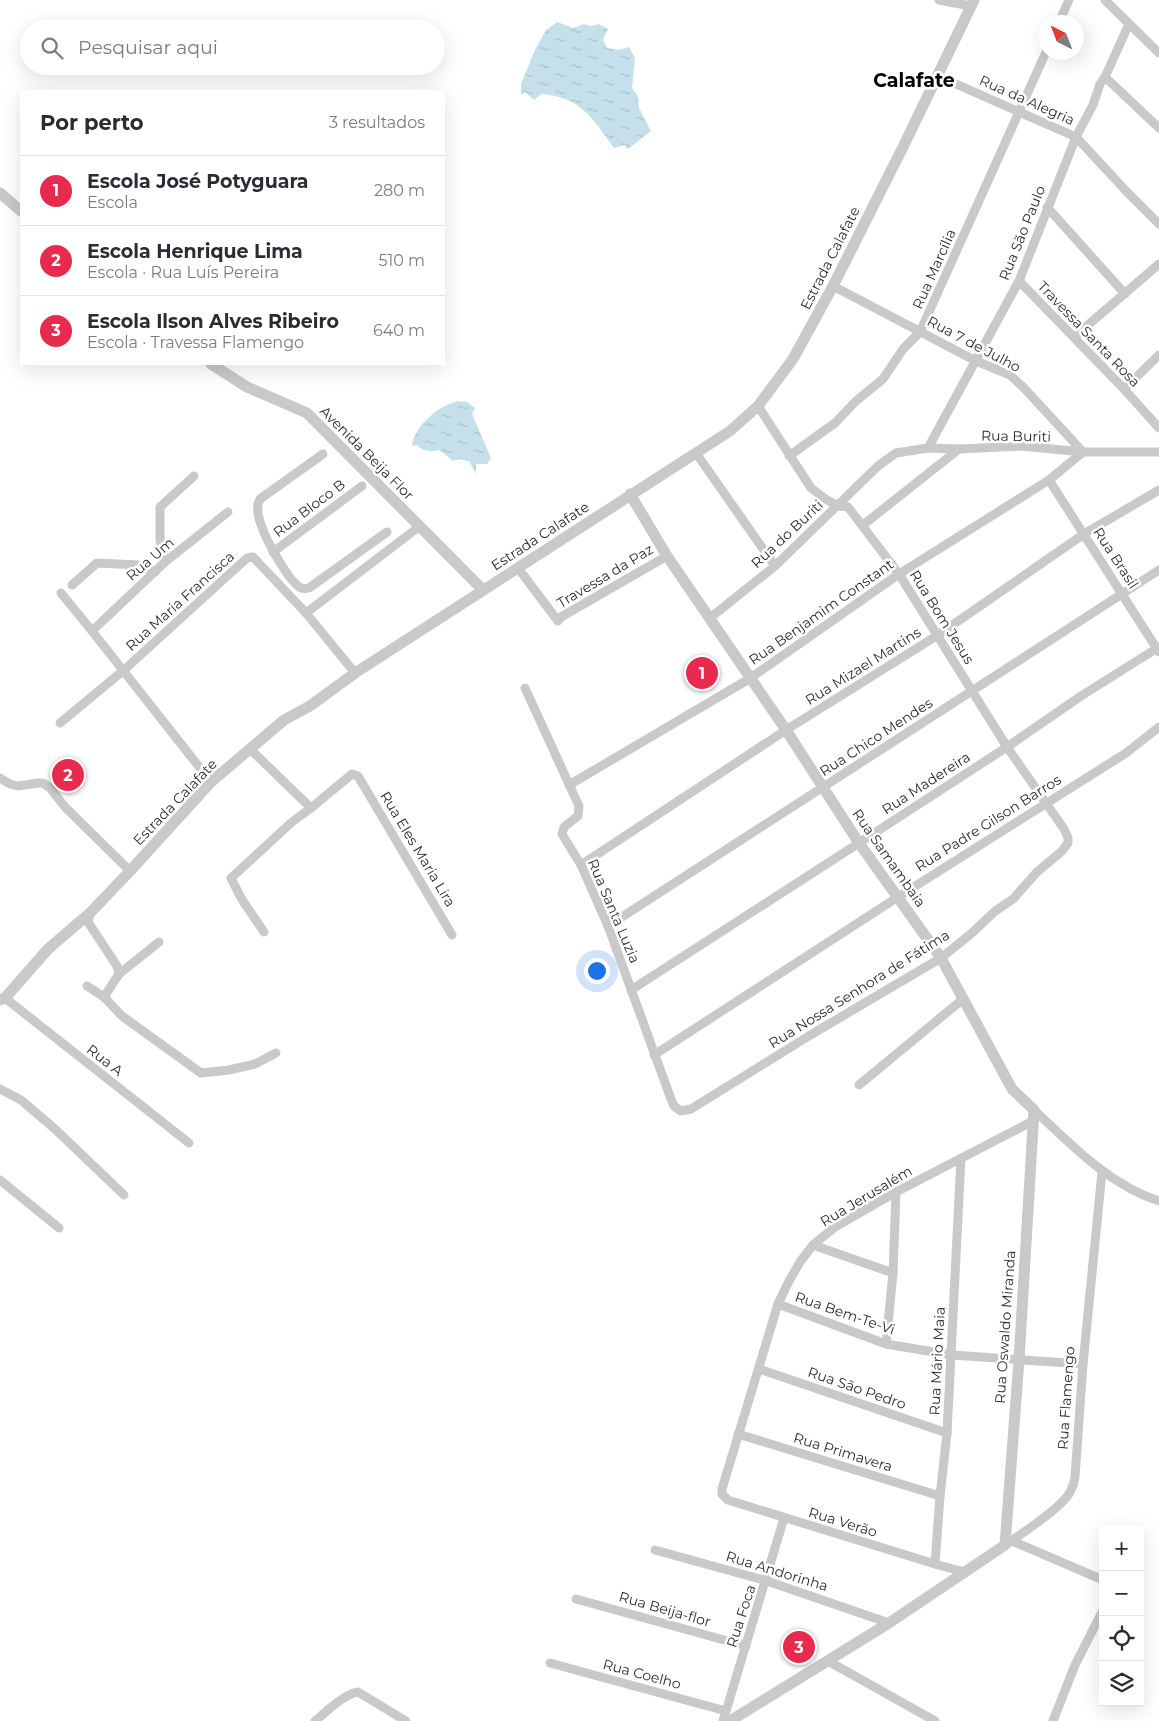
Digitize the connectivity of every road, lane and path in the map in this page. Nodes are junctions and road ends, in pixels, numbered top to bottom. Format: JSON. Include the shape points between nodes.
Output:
{"nodes":[{"id":1,"x":939,"y":0,"type":"edge"},
{"id":2,"x":1069,"y":0,"type":"edge"},
{"id":3,"x":1105,"y":0,"type":"edge"},
{"id":4,"x":973,"y":3,"type":"edge"},
{"id":5,"x":1062,"y":15,"type":"edge"},
{"id":6,"x":1129,"y":24,"type":"junction"},
{"id":7,"x":1159,"y":53,"type":"edge"},
{"id":8,"x":1043,"y":60,"type":"edge"},
{"id":9,"x":938,"y":76,"type":"junction"},
{"id":10,"x":1105,"y":77,"type":"junction"},
{"id":11,"x":1020,"y":112,"type":"junction"},
{"id":12,"x":1159,"y":128,"type":"edge"},
{"id":13,"x":1076,"y":137,"type":"junction"},
{"id":14,"x":0,"y":193,"type":"edge"},
{"id":15,"x":1047,"y":207,"type":"junction"},
{"id":16,"x":20,"y":210,"type":"edge"},
{"id":17,"x":1159,"y":224,"type":"edge"},
{"id":18,"x":1159,"y":264,"type":"edge"},
{"id":19,"x":1019,"y":281,"type":"junction"},
{"id":20,"x":833,"y":286,"type":"junction"},
{"id":21,"x":1125,"y":294,"type":"junction"},
{"id":22,"x":920,"y":332,"type":"junction"},
{"id":23,"x":1074,"y":337,"type":"junction"},
{"id":24,"x":1159,"y":355,"type":"edge"},
{"id":25,"x":976,"y":361,"type":"junction"},
{"id":26,"x":213,"y":365,"type":"edge"},
{"id":27,"x":1124,"y":389,"type":"junction"},
{"id":28,"x":758,"y":406,"type":"junction"},
{"id":29,"x":1159,"y":428,"type":"edge"},
{"id":30,"x":928,"y":448,"type":"junction"},
{"id":31,"x":959,"y":449,"type":"junction"},
{"id":32,"x":1083,"y":452,"type":"junction"},
{"id":33,"x":1159,"y":452,"type":"edge"},
{"id":34,"x":696,"y":453,"type":"junction"},
{"id":35,"x":323,"y":454,"type":"dead end"},
{"id":36,"x":789,"y":456,"type":"junction"},
{"id":37,"x":878,"y":466,"type":"joint"},
{"id":38,"x":194,"y":476,"type":"dead end"},
{"id":39,"x":1049,"y":480,"type":"junction"},
{"id":40,"x":362,"y":486,"type":"dead end"},
{"id":41,"x":1159,"y":490,"type":"edge"},
{"id":42,"x":630,"y":494,"type":"junction"},
{"id":43,"x":839,"y":506,"type":"junction"},
{"id":44,"x":228,"y":512,"type":"dead end"},
{"id":45,"x":863,"y":525,"type":"junction"},
{"id":46,"x":420,"y":526,"type":"junction"},
{"id":47,"x":387,"y":532,"type":"dead end"},
{"id":48,"x":1084,"y":534,"type":"junction"},
{"id":49,"x":274,"y":552,"type":"junction"},
{"id":50,"x":667,"y":556,"type":"junction"},
{"id":51,"x":347,"y":561,"type":"junction"},
{"id":52,"x":166,"y":562,"type":"junction"},
{"id":53,"x":775,"y":566,"type":"junction"},
{"id":54,"x":518,"y":568,"type":"junction"},
{"id":55,"x":1159,"y":570,"type":"edge"},
{"id":56,"x":155,"y":572,"type":"junction"},
{"id":57,"x":899,"y":574,"type":"junction"},
{"id":58,"x":357,"y":575,"type":"junction"},
{"id":59,"x":72,"y":585,"type":"dead end"},
{"id":60,"x":483,"y":590,"type":"junction"},
{"id":61,"x":61,"y":593,"type":"dead end"},
{"id":62,"x":1122,"y":593,"type":"junction"},
{"id":63,"x":306,"y":613,"type":"junction"},
{"id":64,"x":710,"y":618,"type":"junction"},
{"id":65,"x":92,"y":631,"type":"junction"},
{"id":66,"x":938,"y":634,"type":"junction"},
{"id":67,"x":1158,"y":649,"type":"edge"},
{"id":68,"x":124,"y":670,"type":"junction"},
{"id":69,"x":355,"y":673,"type":"junction"},
{"id":70,"x":750,"y":679,"type":"junction"},
{"id":71,"x":525,"y":688,"type":"dead end"},
{"id":72,"x":973,"y":690,"type":"junction"},
{"id":73,"x":60,"y":723,"type":"dead end"},
{"id":74,"x":1159,"y":727,"type":"edge"},
{"id":75,"x":786,"y":730,"type":"junction"},
{"id":76,"x":1008,"y":747,"type":"junction"},
{"id":77,"x":250,"y":749,"type":"junction"},
{"id":78,"x":0,"y":778,"type":"edge"},
{"id":79,"x":211,"y":782,"type":"junction"},
{"id":80,"x":569,"y":785,"type":"junction"},
{"id":81,"x":823,"y":787,"type":"junction"},
{"id":82,"x":1045,"y":803,"type":"junction"},
{"id":83,"x":311,"y":808,"type":"junction"},
{"id":84,"x":1068,"y":838,"type":"joint"},
{"id":85,"x":859,"y":843,"type":"junction"},
{"id":86,"x":581,"y":865,"type":"junction"},
{"id":87,"x":130,"y":871,"type":"junction"},
{"id":88,"x":898,"y":897,"type":"junction"},
{"id":89,"x":90,"y":913,"type":"junction"},
{"id":90,"x":608,"y":926,"type":"junction"},
{"id":91,"x":264,"y":932,"type":"dead end"},
{"id":92,"x":452,"y":935,"type":"dead end"},
{"id":93,"x":159,"y":942,"type":"dead end"},
{"id":94,"x":941,"y":958,"type":"junction"},
{"id":95,"x":119,"y":974,"type":"junction"},
{"id":96,"x":87,"y":986,"type":"dead end"},
{"id":97,"x":631,"y":990,"type":"junction"},
{"id":98,"x":104,"y":997,"type":"junction"},
{"id":99,"x":963,"y":998,"type":"junction"},
{"id":100,"x":2,"y":999,"type":"edge"},
{"id":101,"x":276,"y":1054,"type":"dead end"},
{"id":102,"x":654,"y":1055,"type":"junction"},
{"id":103,"x":858,"y":1085,"type":"dead end"},
{"id":104,"x":0,"y":1089,"type":"edge"},
{"id":105,"x":670,"y":1099,"type":"joint"},
{"id":106,"x":1034,"y":1116,"type":"junction"},
{"id":107,"x":189,"y":1143,"type":"dead end"},
{"id":108,"x":961,"y":1158,"type":"junction"},
{"id":109,"x":1102,"y":1172,"type":"junction"},
{"id":110,"x":0,"y":1180,"type":"edge"},
{"id":111,"x":896,"y":1192,"type":"junction"},
{"id":112,"x":124,"y":1195,"type":"dead end"},
{"id":113,"x":1159,"y":1201,"type":"edge"},
{"id":114,"x":59,"y":1228,"type":"dead end"},
{"id":115,"x":813,"y":1245,"type":"junction"},
{"id":116,"x":893,"y":1273,"type":"junction"},
{"id":117,"x":778,"y":1304,"type":"junction"},
{"id":118,"x":886,"y":1344,"type":"junction"},
{"id":119,"x":952,"y":1355,"type":"junction"},
{"id":120,"x":1019,"y":1360,"type":"junction"},
{"id":121,"x":1083,"y":1364,"type":"junction"},
{"id":122,"x":759,"y":1369,"type":"junction"},
{"id":123,"x":947,"y":1433,"type":"junction"},
{"id":124,"x":738,"y":1434,"type":"junction"},
{"id":125,"x":722,"y":1489,"type":"joint"},
{"id":126,"x":940,"y":1496,"type":"junction"},
{"id":127,"x":784,"y":1518,"type":"junction"},
{"id":128,"x":1008,"y":1543,"type":"junction"},
{"id":129,"x":655,"y":1550,"type":"dead end"},
{"id":130,"x":935,"y":1564,"type":"junction"},
{"id":131,"x":964,"y":1572,"type":"junction"},
{"id":132,"x":1099,"y":1578,"type":"edge"},
{"id":133,"x":767,"y":1581,"type":"junction"},
{"id":134,"x":576,"y":1599,"type":"dead end"},
{"id":135,"x":1100,"y":1616,"type":"edge"},
{"id":136,"x":889,"y":1622,"type":"junction"},
{"id":137,"x":746,"y":1646,"type":"junction"},
{"id":138,"x":828,"y":1661,"type":"junction"},
{"id":139,"x":550,"y":1663,"type":"dead end"},
{"id":140,"x":728,"y":1716,"type":"edge"},
{"id":141,"x":315,"y":1721,"type":"edge"},
{"id":142,"x":406,"y":1721,"type":"edge"},
{"id":143,"x":724,"y":1721,"type":"edge"},
{"id":144,"x":935,"y":1721,"type":"edge"},
{"id":145,"x":1053,"y":1721,"type":"edge"}],
"edges":[{"from":1,"to":4,"type":"street"},
{"from":2,"to":5,"type":"street"},
{"from":3,"to":6,"type":"street"},
{"from":4,"to":9,"type":"street","name":"Estrada Calafate"},
{"from":6,"to":7,"type":"street"},
{"from":6,"to":10,"type":"street","name":"Rua São Paulo"},
{"from":8,"to":11,"type":"street","name":"Rua Marcília"},
{"from":9,"to":11,"type":"street","name":"Rua da Alegria"},
{"from":9,"to":20,"type":"street","name":"Estrada Calafate"},
{"from":10,"to":12,"type":"street"},
{"from":10,"to":13,"type":"street","name":"Rua São Paulo"},
{"from":11,"to":13,"type":"street","name":"Rua da Alegria"},
{"from":11,"to":22,"type":"street","name":"Rua Marcília"},
{"from":13,"to":15,"type":"street","name":"Rua São Paulo"},
{"from":13,"to":17,"type":"street","name":"Rua da Alegria"},
{"from":14,"to":16,"type":"street"},
{"from":15,"to":19,"type":"street","name":"Rua São Paulo"},
{"from":15,"to":21,"type":"street"},
{"from":18,"to":21,"type":"street"},
{"from":19,"to":23,"type":"street","name":"Travessa Santa Rosa"},
{"from":19,"to":25,"type":"street","name":"Rua São Paulo"},
{"from":20,"to":22,"type":"street","name":"Rua 7 de Julho"},
{"from":20,"to":28,"type":"street","name":"Estrada Calafate","via":[[793,359]]},
{"from":21,"to":23,"type":"street"},
{"from":22,"to":25,"type":"street","name":"Rua 7 de Julho"},
{"from":22,"to":36,"type":"street","name":"Rua Marcília","via":[[903,349],[883,379],[835,423]]},
{"from":23,"to":27,"type":"street","name":"Travessa Santa Rosa"},
{"from":24,"to":27,"type":"street"},
{"from":25,"to":30,"type":"street","name":"Rua São Paulo"},
{"from":25,"to":32,"type":"street","name":"Rua 7 de Julho","via":[[1010,375]]},
{"from":26,"to":46,"type":"street","name":"Avenida Beija Flor","via":[[247,387],[306,413]]},
{"from":27,"to":29,"type":"street","name":"Travessa Santa Rosa"},
{"from":28,"to":34,"type":"street","name":"Estrada Calafate","via":[[730,431]]},
{"from":28,"to":36,"type":"street","name":"Rua Bom Jesus"},
{"from":30,"to":31,"type":"street","name":"Rua Buriti"},
{"from":30,"to":37,"type":"street","name":"Rua Buriti","via":[[896,453]]},
{"from":31,"to":32,"type":"street","name":"Rua Buriti","via":[[1021,446]]},
{"from":31,"to":45,"type":"street"},
{"from":32,"to":33,"type":"street","name":"Rua Buriti"},
{"from":32,"to":39,"type":"street","name":"Rua Benjamim Constant"},
{"from":34,"to":42,"type":"street","name":"Estrada Calafate"},
{"from":34,"to":53,"type":"street"},
{"from":35,"to":49,"type":"street","via":[[258,504],[261,526]]},
{"from":36,"to":43,"type":"street","name":"Rua Bom Jesus","via":[[811,488]]},
{"from":37,"to":43,"type":"street","name":"Rua do Buriti"},
{"from":38,"to":52,"type":"street","via":[[160,507],[160,540]]},
{"from":39,"to":48,"type":"street","name":"Rua Brasil"},
{"from":39,"to":57,"type":"street","name":"Rua Benjamim Constant"},
{"from":40,"to":49,"type":"street","name":"Rua Bloco B"},
{"from":41,"to":48,"type":"street","name":"Rua Mizael Martins"},
{"from":42,"to":50,"type":"street","name":"Rua Samambaia"},
{"from":42,"to":54,"type":"street","name":"Estrada Calafate"},
{"from":43,"to":45,"type":"street","name":"Rua Bom Jesus","via":[[848,507]]},
{"from":43,"to":53,"type":"street","name":"Rua do Buriti"},
{"from":44,"to":52,"type":"street","name":"Rua Um"},
{"from":45,"to":57,"type":"street","name":"Rua Bom Jesus"},
{"from":46,"to":58,"type":"street"},
{"from":46,"to":60,"type":"street","name":"Avenida Beija Flor"},
{"from":47,"to":51,"type":"street"},
{"from":48,"to":62,"type":"street","name":"Rua Brasil"},
{"from":48,"to":66,"type":"street","name":"Rua Mizael Martins"},
{"from":49,"to":51,"type":"street","via":[[303,589]]},
{"from":50,"to":54,"type":"street","name":"Travessa da Paz","via":[[558,621]]},
{"from":50,"to":64,"type":"street","name":"Rua Samambaia"},
{"from":51,"to":58,"type":"street"},
{"from":52,"to":56,"type":"street","name":"Rua Um"},
{"from":53,"to":64,"type":"street","name":"Rua do Buriti"},
{"from":54,"to":60,"type":"street","name":"Estrada Calafate"},
{"from":55,"to":62,"type":"street","name":"Rua Chico Mendes"},
{"from":56,"to":59,"type":"street","via":[[138,565],[97,563]]},
{"from":56,"to":65,"type":"street","name":"Rua Um"},
{"from":57,"to":66,"type":"street","name":"Rua Bom Jesus"},
{"from":57,"to":70,"type":"street","name":"Rua Benjamim Constant"},
{"from":58,"to":63,"type":"street"},
{"from":60,"to":69,"type":"street","name":"Estrada Calafate"},
{"from":61,"to":65,"type":"street"},
{"from":62,"to":67,"type":"street","name":"Rua Brasil"},
{"from":62,"to":72,"type":"street","name":"Rua Chico Mendes"},
{"from":63,"to":68,"type":"street","name":"Rua Maria Francisca","via":[[253,557],[247,558]]},
{"from":63,"to":69,"type":"street","name":"Rua Maria Francisca"},
{"from":64,"to":70,"type":"street","name":"Rua Samambaia"},
{"from":65,"to":68,"type":"street"},
{"from":66,"to":72,"type":"street","name":"Rua Bom Jesus"},
{"from":66,"to":75,"type":"street","name":"Rua Mizael Martins"},
{"from":67,"to":76,"type":"street","name":"Rua Madereira","via":[[1081,696]]},
{"from":68,"to":73,"type":"street"},
{"from":68,"to":79,"type":"street"},
{"from":69,"to":77,"type":"street","name":"Estrada Calafate","via":[[310,706],[284,720]]},
{"from":70,"to":75,"type":"street","name":"Rua Samambaia"},
{"from":70,"to":80,"type":"street","name":"Rua Benjamim Constant"},
{"from":71,"to":80,"type":"street","name":"Rua Santa Luzia"},
{"from":72,"to":76,"type":"street","name":"Rua Bom Jesus"},
{"from":72,"to":81,"type":"street","name":"Rua Chico Mendes"},
{"from":74,"to":82,"type":"street","name":"Rua Padre Gilson Barros","via":[[1126,753]]},
{"from":75,"to":81,"type":"street","name":"Rua Samambaia"},
{"from":75,"to":86,"type":"street","name":"Rua Mizael Martins"},
{"from":76,"to":82,"type":"street","name":"Rua Bom Jesus"},
{"from":76,"to":85,"type":"street","name":"Rua Madereira"},
{"from":77,"to":79,"type":"street","name":"Estrada Calafate"},
{"from":77,"to":83,"type":"street"},
{"from":78,"to":87,"type":"street","via":[[18,786],[46,785]]},
{"from":79,"to":87,"type":"street","name":"Estrada Calafate"},
{"from":80,"to":86,"type":"street","name":"Rua Santa Luzia","via":[[580,813],[564,827],[562,834]]},
{"from":81,"to":85,"type":"street","name":"Rua Samambaia"},
{"from":81,"to":90,"type":"street","name":"Rua Chico Mendes"},
{"from":82,"to":84,"type":"street","name":"Rua Bom Jesus"},
{"from":82,"to":88,"type":"street","name":"Rua Padre Gilson Barros"},
{"from":83,"to":91,"type":"street","via":[[231,878]]},
{"from":83,"to":92,"type":"street","name":"Rua Eles Maria Lira","via":[[352,774],[360,778]]},
{"from":84,"to":94,"type":"street","name":"Rua Nossa Senhora de Fátima","via":[[1066,847],[1013,898]]},
{"from":85,"to":88,"type":"street","name":"Rua Samambaia"},
{"from":85,"to":97,"type":"street","name":"Rua Madereira"},
{"from":86,"to":90,"type":"street","name":"Rua Santa Luzia"},
{"from":87,"to":89,"type":"street","name":"Estrada Calafate"},
{"from":88,"to":94,"type":"street","name":"Rua Samambaia"},
{"from":88,"to":102,"type":"street","name":"Rua Padre Gilson Barros"},
{"from":89,"to":95,"type":"street","via":[[88,922]]},
{"from":89,"to":100,"type":"street","name":"Estrada Calafate","via":[[48,949]]},
{"from":90,"to":97,"type":"street","name":"Rua Santa Luzia"},
{"from":93,"to":95,"type":"street"},
{"from":94,"to":99,"type":"street","name":"Rua Samambaia"},
{"from":94,"to":105,"type":"street","name":"Rua Nossa Senhora de Fátima","via":[[691,1109],[681,1111]]},
{"from":95,"to":98,"type":"street"},
{"from":96,"to":98,"type":"street"},
{"from":97,"to":102,"type":"street","name":"Rua Santa Luzia"},
{"from":98,"to":101,"type":"street","via":[[122,1016],[201,1073],[256,1064]]},
{"from":99,"to":103,"type":"street"},
{"from":99,"to":106,"type":"street","name":"Rua Samambaia","via":[[1012,1090]]},
{"from":100,"to":107,"type":"street","name":"Rua A"},
{"from":102,"to":105,"type":"street","name":"Rua Santa Luzia"},
{"from":104,"to":112,"type":"street","via":[[21,1100],[55,1129]]},
{"from":106,"to":108,"type":"street","name":"Rua Jerusalém"},
{"from":106,"to":109,"type":"street","name":"Rua Samambaia"},
{"from":106,"to":120,"type":"street","name":"Rua Oswaldo Miranda"},
{"from":108,"to":111,"type":"street","name":"Rua Jerusalém"},
{"from":108,"to":119,"type":"street","name":"Rua Mário Maia"},
{"from":109,"to":113,"type":"street","name":"Rua Samambaia"},
{"from":109,"to":121,"type":"street","name":"Rua Flamengo"},
{"from":110,"to":114,"type":"street"},
{"from":111,"to":115,"type":"street","name":"Rua Jerusalém","via":[[835,1227]]},
{"from":111,"to":116,"type":"street"},
{"from":115,"to":116,"type":"street"},
{"from":115,"to":117,"type":"street","name":"Rua Jerusalém"},
{"from":116,"to":118,"type":"street"},
{"from":117,"to":118,"type":"street","name":"Rua Bem-Te-Vi"},
{"from":117,"to":122,"type":"street","name":"Rua Jerusalém"},
{"from":118,"to":119,"type":"street","name":"Rua Bem-Te-Vi"},
{"from":119,"to":120,"type":"street","name":"Rua Bem-Te-Vi"},
{"from":119,"to":123,"type":"street","name":"Rua Mário Maia"},
{"from":120,"to":121,"type":"street","name":"Rua Bem-Te-Vi"},
{"from":120,"to":128,"type":"street","name":"Rua Oswaldo Miranda"},
{"from":121,"to":128,"type":"street","name":"Rua Flamengo","via":[[1075,1477],[1070,1494]]},
{"from":122,"to":123,"type":"street","name":"Rua São Pedro"},
{"from":122,"to":124,"type":"street","name":"Rua Jerusalém"},
{"from":123,"to":126,"type":"street","name":"Rua Mário Maia"},
{"from":124,"to":125,"type":"street","name":"Rua Jerusalém"},
{"from":124,"to":126,"type":"street","name":"Rua Primavera"},
{"from":125,"to":127,"type":"street","name":"Rua Verão","via":[[728,1500]]},
{"from":126,"to":130,"type":"street","name":"Rua Mário Maia"},
{"from":127,"to":130,"type":"street","name":"Rua Verão"},
{"from":127,"to":133,"type":"street","name":"Rua Foca"},
{"from":128,"to":131,"type":"street","name":"Rua Flamengo"},
{"from":128,"to":132,"type":"street"},
{"from":129,"to":133,"type":"street","name":"Rua Andorinha"},
{"from":130,"to":131,"type":"street","name":"Rua Verão"},
{"from":131,"to":136,"type":"street","name":"Rua Flamengo"},
{"from":133,"to":136,"type":"street","name":"Rua Andorinha"},
{"from":133,"to":137,"type":"street","name":"Rua Foca"},
{"from":134,"to":137,"type":"street","name":"Rua Beija-flor"},
{"from":135,"to":145,"type":"street","via":[[1075,1665]]},
{"from":136,"to":138,"type":"street","name":"Rua Flamengo"},
{"from":137,"to":140,"type":"street","name":"Rua Foca"},
{"from":138,"to":140,"type":"street","name":"Rua Flamengo"},
{"from":138,"to":144,"type":"street"},
{"from":139,"to":140,"type":"street","name":"Rua Coelho"},
{"from":140,"to":143,"type":"street","name":"Rua Foca"},
{"from":141,"to":142,"type":"street","via":[[349,1694],[358,1692]]}]}
